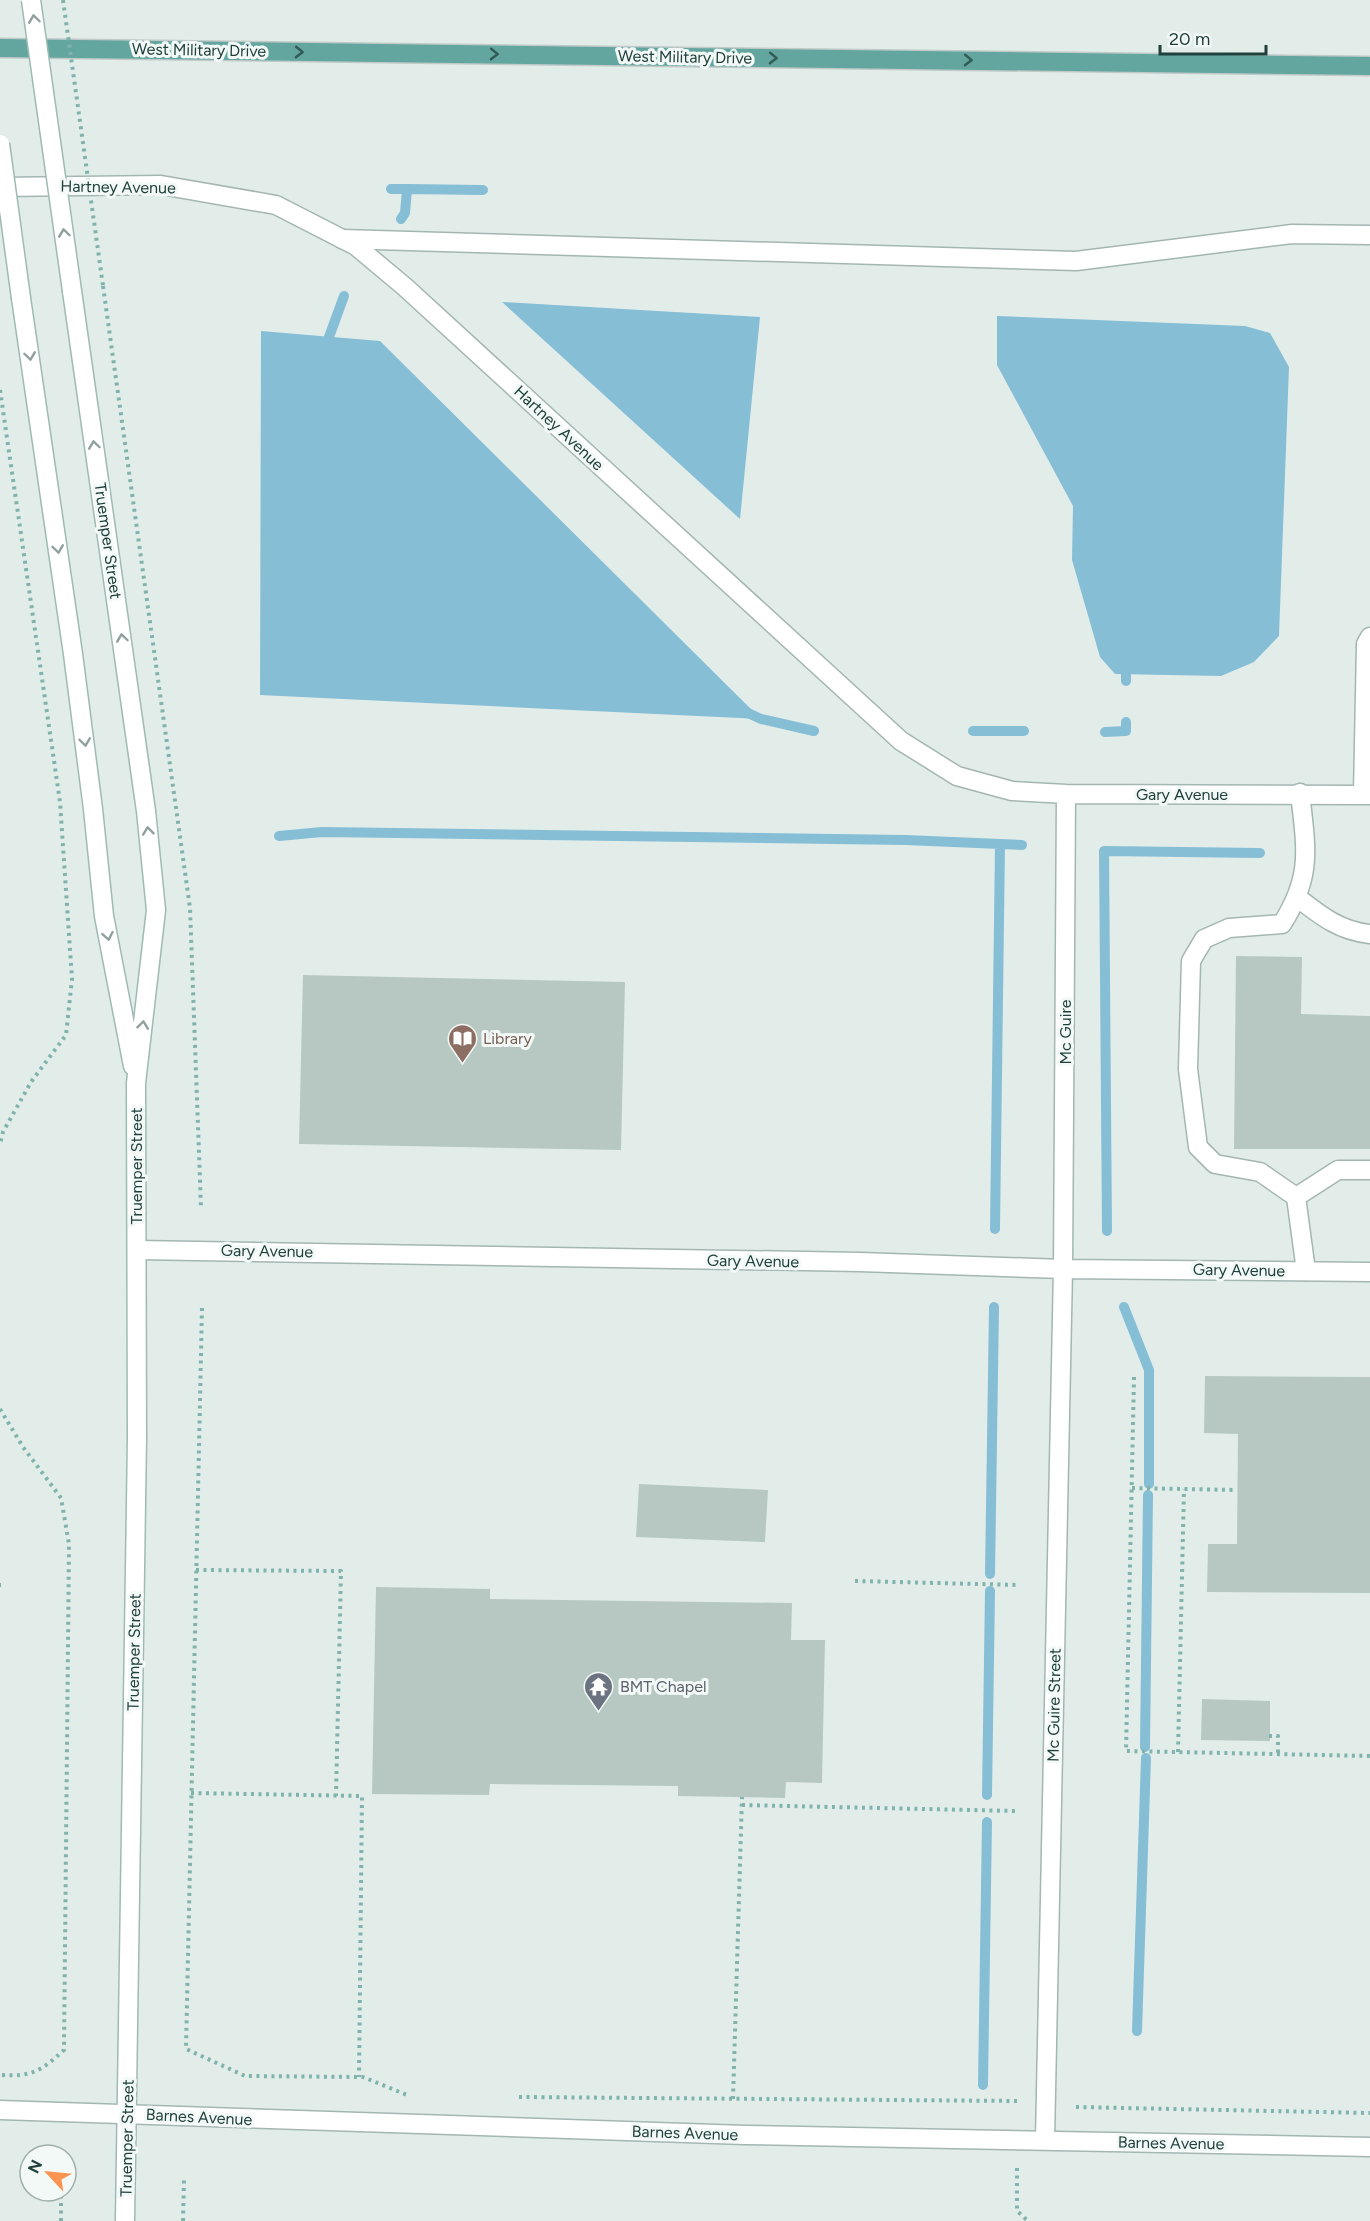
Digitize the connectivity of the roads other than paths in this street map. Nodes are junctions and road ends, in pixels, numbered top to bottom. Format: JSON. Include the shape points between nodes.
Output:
{"nodes":[{"id":1,"x":32,"y":0,"type":"edge"},
{"id":2,"x":0,"y":48,"type":"edge"},
{"id":3,"x":1370,"y":66,"type":"edge"},
{"id":4,"x":0,"y":144,"type":"edge"},
{"id":5,"x":0,"y":187,"type":"edge"},
{"id":6,"x":1370,"y":235,"type":"edge"},
{"id":7,"x":342,"y":239,"type":"junction"},
{"id":8,"x":1370,"y":637,"type":"edge"},
{"id":9,"x":1300,"y":793,"type":"junction"},
{"id":10,"x":1066,"y":794,"type":"junction"},
{"id":11,"x":1366,"y":794,"type":"edge"},
{"id":12,"x":1298,"y":898,"type":"junction"},
{"id":13,"x":1370,"y":934,"type":"edge"},
{"id":14,"x":136,"y":1083,"type":"junction"},
{"id":15,"x":1370,"y":1170,"type":"edge"},
{"id":16,"x":1296,"y":1197,"type":"junction"},
{"id":17,"x":137,"y":1250,"type":"junction"},
{"id":18,"x":1063,"y":1269,"type":"junction"},
{"id":19,"x":1306,"y":1271,"type":"junction"},
{"id":20,"x":1370,"y":1272,"type":"edge"},
{"id":21,"x":0,"y":2110,"type":"edge"},
{"id":22,"x":128,"y":2113,"type":"junction"},
{"id":23,"x":1045,"y":2140,"type":"junction"},
{"id":24,"x":1370,"y":2147,"type":"edge"},
{"id":25,"x":125,"y":2221,"type":"edge"}],
"edges":[{"from":14,"to":1,"type":"street","name":"Truemper Street","one_way":true,"bridge":true,"via":[[156,910],[146,811]]},
{"from":2,"to":3,"type":"main road","name":"West Military Drive","one_way":true},
{"from":4,"to":14,"type":"street","name":"Truemper Street","one_way":true,"bridge":true,"via":[[85,742],[104,915]]},
{"from":5,"to":7,"type":"street","name":"Hartney Avenue","via":[[161,185],[276,205]]},
{"from":6,"to":7,"type":"street","via":[[1292,234],[1076,261]]},
{"from":7,"to":10,"type":"street","name":"Hartney Avenue","via":[[405,287],[901,741],[957,776],[1012,791]]},
{"from":8,"to":11,"type":"street","via":[[1366,644]]},
{"from":9,"to":10,"type":"street","name":"Gary Avenue"},
{"from":9,"to":11,"type":"street","name":"Gary Avenue"},
{"from":9,"to":12,"type":"street","via":[[1306,859]]},
{"from":10,"to":18,"type":"street","name":"Mc Guire"},
{"from":12,"to":13,"type":"street","via":[[1329,922]]},
{"from":12,"to":16,"type":"street","via":[[1282,924],[1229,928],[1204,939],[1191,961],[1188,1069],[1198,1147],[1215,1164],[1260,1172]]},
{"from":14,"to":17,"type":"street","name":"Truemper Street"},
{"from":15,"to":16,"type":"street","via":[[1338,1170]]},
{"from":16,"to":19,"type":"street"},
{"from":17,"to":18,"type":"street","name":"Gary Avenue"},
{"from":17,"to":22,"type":"street","name":"Truemper Street"},
{"from":18,"to":19,"type":"street","name":"Gary Avenue"},
{"from":18,"to":23,"type":"street","name":"Mc Guire Street"},
{"from":19,"to":20,"type":"street","name":"Gary Avenue"},
{"from":21,"to":22,"type":"street","name":"Barnes Avenue"},
{"from":22,"to":23,"type":"street","name":"Barnes Avenue","via":[[305,2122]]},
{"from":22,"to":25,"type":"street","name":"Truemper Street"},
{"from":23,"to":24,"type":"street","name":"Barnes Avenue"}]}
